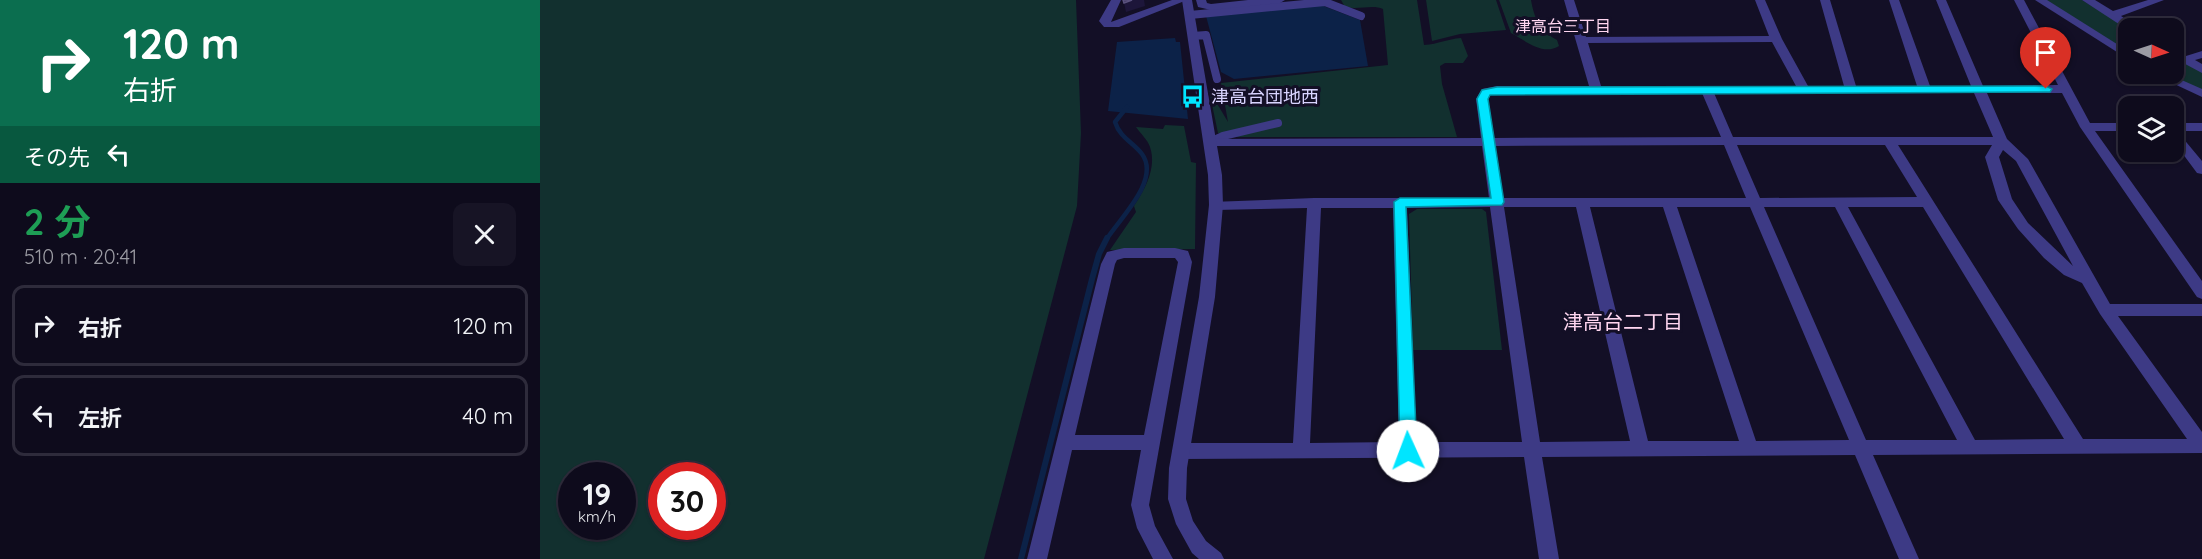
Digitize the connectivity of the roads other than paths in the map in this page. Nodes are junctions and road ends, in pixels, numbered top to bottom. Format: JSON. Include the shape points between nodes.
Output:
{"nodes":[{"id":1,"x":1116,"y":0,"type":"edge"},
{"id":2,"x":1182,"y":0,"type":"edge"},
{"id":3,"x":1201,"y":0,"type":"edge"},
{"id":4,"x":1280,"y":0,"type":"edge"},
{"id":5,"x":1569,"y":0,"type":"edge"},
{"id":6,"x":1760,"y":0,"type":"edge"},
{"id":7,"x":1810,"y":0,"type":"edge"},
{"id":8,"x":1825,"y":0,"type":"edge"},
{"id":9,"x":1894,"y":0,"type":"edge"},
{"id":10,"x":1941,"y":0,"type":"edge"},
{"id":11,"x":2019,"y":0,"type":"edge"},
{"id":12,"x":2040,"y":0,"type":"edge"},
{"id":13,"x":2087,"y":0,"type":"edge"},
{"id":14,"x":2159,"y":0,"type":"edge"},
{"id":15,"x":1189,"y":7,"type":"edge"},
{"id":16,"x":2112,"y":15,"type":"junction"},
{"id":17,"x":1361,"y":16,"type":"dead end"},
{"id":18,"x":2118,"y":19,"type":"edge"},
{"id":19,"x":1193,"y":36,"type":"junction"},
{"id":20,"x":1776,"y":39,"type":"junction"},
{"id":21,"x":1581,"y":40,"type":"junction"},
{"id":22,"x":2118,"y":50,"type":"edge"},
{"id":23,"x":2202,"y":54,"type":"edge"},
{"id":24,"x":2184,"y":56,"type":"edge"},
{"id":25,"x":2184,"y":60,"type":"edge"},
{"id":26,"x":2202,"y":69,"type":"edge"},
{"id":27,"x":1217,"y":79,"type":"dead end"},
{"id":28,"x":2182,"y":84,"type":"edge"},
{"id":29,"x":1977,"y":89,"type":"junction"},
{"id":30,"x":2066,"y":89,"type":"junction"},
{"id":31,"x":1804,"y":90,"type":"junction"},
{"id":32,"x":1851,"y":90,"type":"junction"},
{"id":33,"x":1925,"y":90,"type":"junction"},
{"id":34,"x":1596,"y":91,"type":"junction"},
{"id":35,"x":1707,"y":91,"type":"junction"},
{"id":36,"x":2202,"y":93,"type":"edge"},
{"id":37,"x":1278,"y":123,"type":"dead end"},
{"id":38,"x":2086,"y":127,"type":"junction"},
{"id":39,"x":2118,"y":127,"type":"edge"},
{"id":40,"x":2184,"y":127,"type":"edge"},
{"id":41,"x":2202,"y":127,"type":"edge"},
{"id":42,"x":1489,"y":141,"type":"junction"},
{"id":43,"x":1727,"y":141,"type":"junction"},
{"id":44,"x":1889,"y":141,"type":"junction"},
{"id":45,"x":2001,"y":141,"type":"junction"},
{"id":46,"x":1210,"y":142,"type":"junction"},
{"id":47,"x":2184,"y":147,"type":"edge"},
{"id":48,"x":2202,"y":170,"type":"edge"},
{"id":49,"x":1314,"y":202,"type":"junction"},
{"id":50,"x":1400,"y":202,"type":"junction"},
{"id":51,"x":1498,"y":202,"type":"junction"},
{"id":52,"x":1582,"y":202,"type":"junction"},
{"id":53,"x":1754,"y":202,"type":"junction"},
{"id":54,"x":1839,"y":202,"type":"junction"},
{"id":55,"x":1926,"y":202,"type":"junction"},
{"id":56,"x":1669,"y":203,"type":"junction"},
{"id":57,"x":1216,"y":205,"type":"junction"},
{"id":58,"x":2088,"y":279,"type":"junction"},
{"id":59,"x":2202,"y":293,"type":"edge"},
{"id":60,"x":2105,"y":310,"type":"junction"},
{"id":61,"x":2202,"y":310,"type":"edge"},
{"id":62,"x":1152,"y":442,"type":"junction"},
{"id":63,"x":1066,"y":443,"type":"junction"},
{"id":64,"x":1861,"y":448,"type":"junction"},
{"id":65,"x":1970,"y":448,"type":"junction"},
{"id":66,"x":2079,"y":448,"type":"junction"},
{"id":67,"x":1750,"y":449,"type":"junction"},
{"id":68,"x":1181,"y":450,"type":"junction"},
{"id":69,"x":1532,"y":450,"type":"junction"},
{"id":70,"x":1641,"y":450,"type":"junction"},
{"id":71,"x":1301,"y":451,"type":"junction"},
{"id":72,"x":1408,"y":451,"type":"junction"},
{"id":73,"x":1037,"y":559,"type":"edge"},
{"id":74,"x":1163,"y":559,"type":"edge"},
{"id":75,"x":1214,"y":559,"type":"edge"},
{"id":76,"x":1549,"y":559,"type":"edge"},
{"id":77,"x":1909,"y":559,"type":"edge"}],
"edges":[{"from":1,"to":2,"type":"street","via":[[1105,21],[1108,25]]},
{"from":3,"to":4,"type":"street","via":[[1211,7]]},
{"from":5,"to":21,"type":"street"},
{"from":6,"to":20,"type":"street"},
{"from":7,"to":8,"type":"street"},
{"from":8,"to":32,"type":"street"},
{"from":9,"to":33,"type":"street"},
{"from":10,"to":29,"type":"street"},
{"from":11,"to":30,"type":"street"},
{"from":12,"to":22,"type":"street"},
{"from":13,"to":16,"type":"street"},
{"from":14,"to":16,"type":"street"},
{"from":15,"to":17,"type":"lane","via":[[1325,2]]},
{"from":15,"to":19,"type":"street"},
{"from":16,"to":18,"type":"street"},
{"from":19,"to":27,"type":"lane","via":[[1206,35]]},
{"from":19,"to":46,"type":"street"},
{"from":20,"to":21,"type":"street"},
{"from":20,"to":31,"type":"street"},
{"from":21,"to":34,"type":"street"},
{"from":23,"to":24,"type":"street"},
{"from":25,"to":26,"type":"street"},
{"from":28,"to":36,"type":"street"},
{"from":29,"to":30,"type":"street"},
{"from":29,"to":33,"type":"street"},
{"from":29,"to":45,"type":"street"},
{"from":30,"to":38,"type":"street"},
{"from":31,"to":32,"type":"street"},
{"from":31,"to":35,"type":"street"},
{"from":32,"to":33,"type":"street"},
{"from":34,"to":35,"type":"street"},
{"from":34,"to":42,"type":"street","via":[[1486,92],[1482,99]]},
{"from":35,"to":43,"type":"street"},
{"from":37,"to":46,"type":"lane"},
{"from":38,"to":39,"type":"street"},
{"from":38,"to":59,"type":"street"},
{"from":40,"to":41,"type":"street"},
{"from":42,"to":43,"type":"street"},
{"from":42,"to":46,"type":"street"},
{"from":42,"to":51,"type":"street"},
{"from":43,"to":44,"type":"street"},
{"from":43,"to":53,"type":"street"},
{"from":44,"to":45,"type":"street"},
{"from":44,"to":55,"type":"street"},
{"from":45,"to":58,"type":"street","via":[[2020,159]]},
{"from":45,"to":58,"type":"street","via":[[1992,157],[2005,200],[2049,255],[2069,272]]},
{"from":46,"to":57,"type":"street"},
{"from":47,"to":48,"type":"street"},
{"from":49,"to":50,"type":"street"},
{"from":49,"to":57,"type":"street"},
{"from":49,"to":71,"type":"street"},
{"from":50,"to":51,"type":"street"},
{"from":50,"to":72,"type":"street"},
{"from":51,"to":52,"type":"street"},
{"from":51,"to":69,"type":"street"},
{"from":52,"to":56,"type":"street"},
{"from":52,"to":70,"type":"street"},
{"from":53,"to":54,"type":"street"},
{"from":53,"to":56,"type":"street"},
{"from":53,"to":64,"type":"street"},
{"from":54,"to":55,"type":"street"},
{"from":54,"to":65,"type":"street"},
{"from":55,"to":66,"type":"street"},
{"from":56,"to":67,"type":"street"},
{"from":57,"to":68,"type":"street","via":[[1207,297]]},
{"from":58,"to":60,"type":"street"},
{"from":60,"to":61,"type":"street"},
{"from":60,"to":66,"type":"street","via":[[2202,446]]},
{"from":62,"to":63,"type":"street"},
{"from":62,"to":63,"type":"street","via":[[1185,261],[1183,255],[1175,253],[1112,256]]},
{"from":62,"to":74,"type":"street","via":[[1140,505],[1146,528]]},
{"from":63,"to":73,"type":"street"},
{"from":64,"to":65,"type":"street"},
{"from":64,"to":67,"type":"street"},
{"from":64,"to":77,"type":"street"},
{"from":65,"to":66,"type":"street"},
{"from":67,"to":70,"type":"street"},
{"from":68,"to":71,"type":"street"},
{"from":68,"to":75,"type":"street","via":[[1177,499],[1182,516],[1199,547]]},
{"from":69,"to":70,"type":"street"},
{"from":69,"to":72,"type":"street"},
{"from":69,"to":76,"type":"street"},
{"from":71,"to":72,"type":"street"}]}
